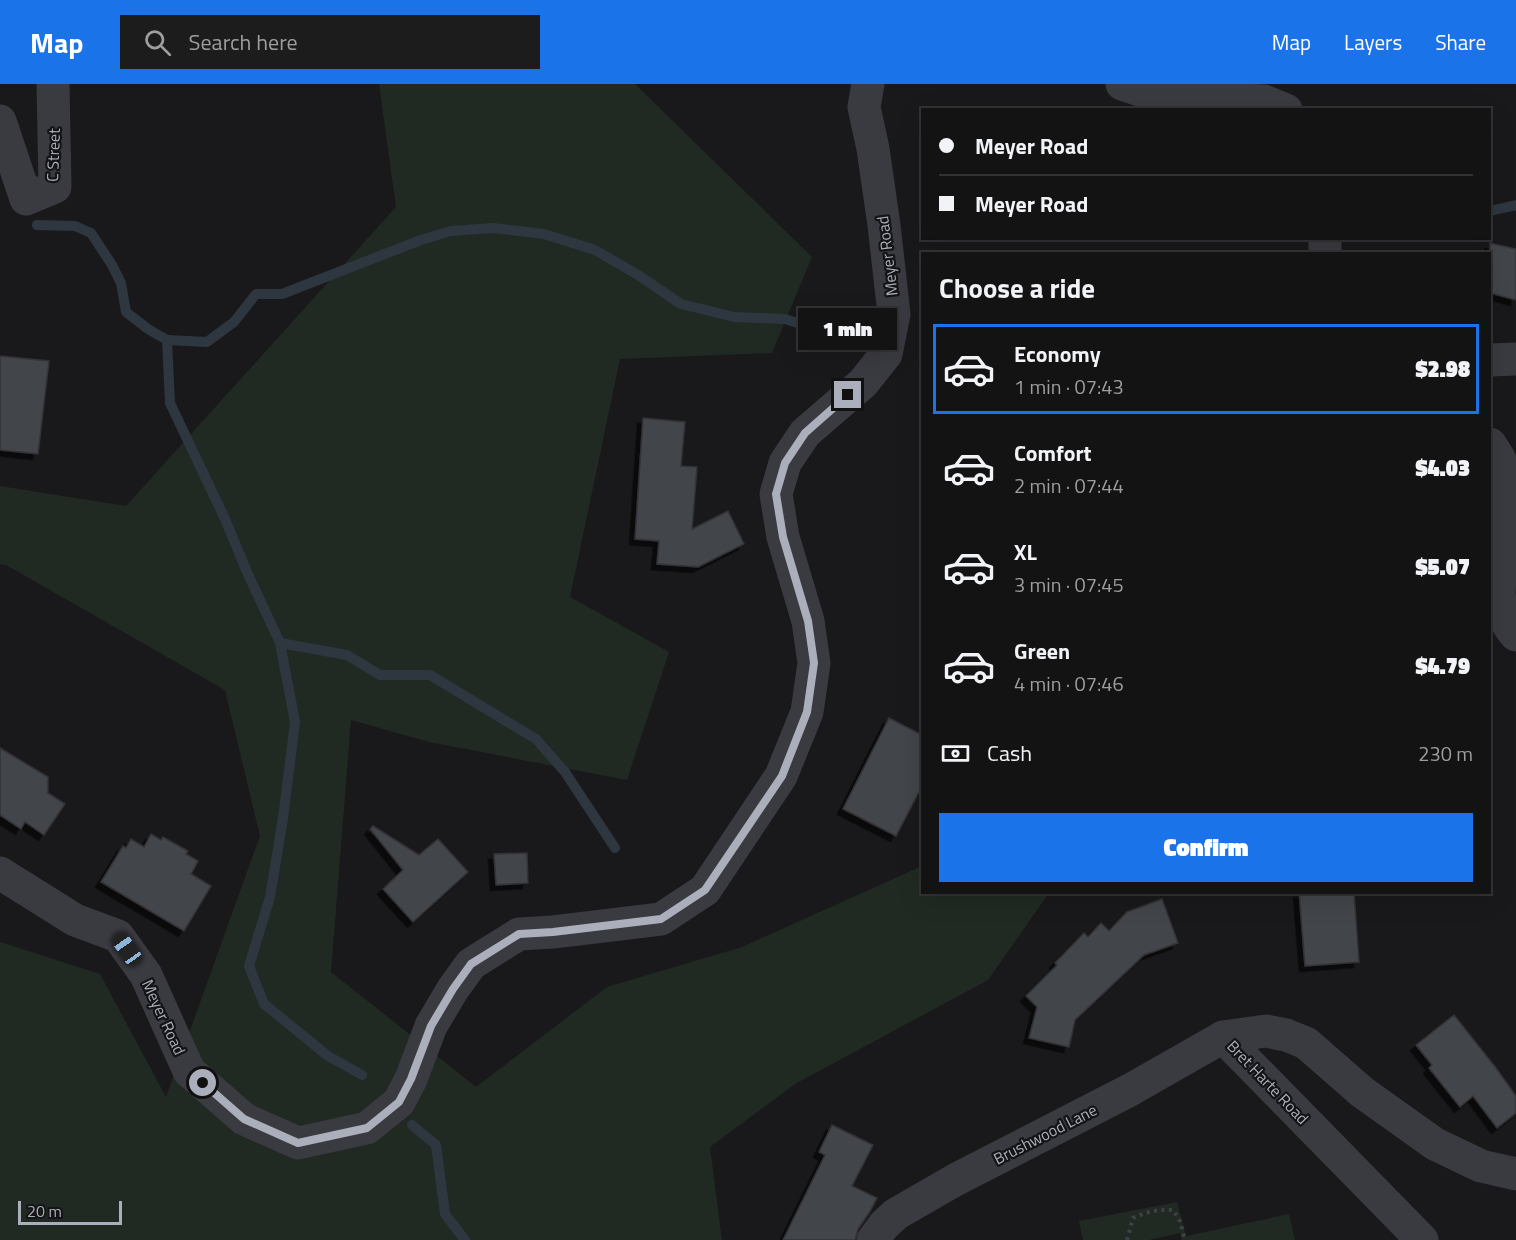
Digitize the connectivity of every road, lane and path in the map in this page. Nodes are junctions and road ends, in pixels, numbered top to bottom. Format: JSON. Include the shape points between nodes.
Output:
{"nodes":[{"id":1,"x":53,"y":84,"type":"edge"},
{"id":2,"x":867,"y":84,"type":"edge"},
{"id":3,"x":1122,"y":84,"type":"edge"},
{"id":4,"x":1281,"y":108,"type":"edge"},
{"id":5,"x":0,"y":121,"type":"edge"},
{"id":6,"x":1516,"y":359,"type":"edge"},
{"id":7,"x":1491,"y":360,"type":"edge"},
{"id":8,"x":1491,"y":446,"type":"edge"},
{"id":9,"x":1516,"y":634,"type":"edge"},
{"id":10,"x":0,"y":873,"type":"edge"},
{"id":11,"x":1223,"y":1036,"type":"junction"},
{"id":12,"x":1516,"y":1174,"type":"edge"},
{"id":13,"x":873,"y":1240,"type":"edge"},
{"id":14,"x":1126,"y":1240,"type":"edge"},
{"id":15,"x":1185,"y":1240,"type":"edge"},
{"id":16,"x":1422,"y":1240,"type":"edge"}],
"edges":[{"from":1,"to":5,"type":"street","name":"C Street","via":[[55,187],[26,199]]},
{"from":2,"to":10,"type":"street","name":"Meyer Road","via":[[864,107],[894,314],[886,354],[862,383],[805,433],[785,463],[776,494],[783,537],[808,621],[814,663],[807,712],[782,776],[705,890],[661,919],[519,934],[471,964],[453,989],[431,1026],[399,1102],[367,1128],[298,1143],[244,1119],[189,1071],[146,975],[118,936],[75,920]]},
{"from":3,"to":4,"type":"street","via":[[1149,93],[1264,101]]},
{"from":6,"to":7,"type":"street"},
{"from":8,"to":9,"type":"street","via":[[1506,474],[1499,594],[1508,626]]},
{"from":11,"to":12,"type":"street","name":"Bret Harte Road","via":[[1266,1031],[1306,1043],[1362,1092],[1435,1144],[1481,1166]]},
{"from":11,"to":13,"type":"street","name":"Brushwood Lane","via":[[896,1214]]},
{"from":11,"to":16,"type":"street","name":"Bret Harte Road"},
{"from":14,"to":15,"type":"path","via":[[1133,1218],[1159,1209],[1173,1210]]}]}
